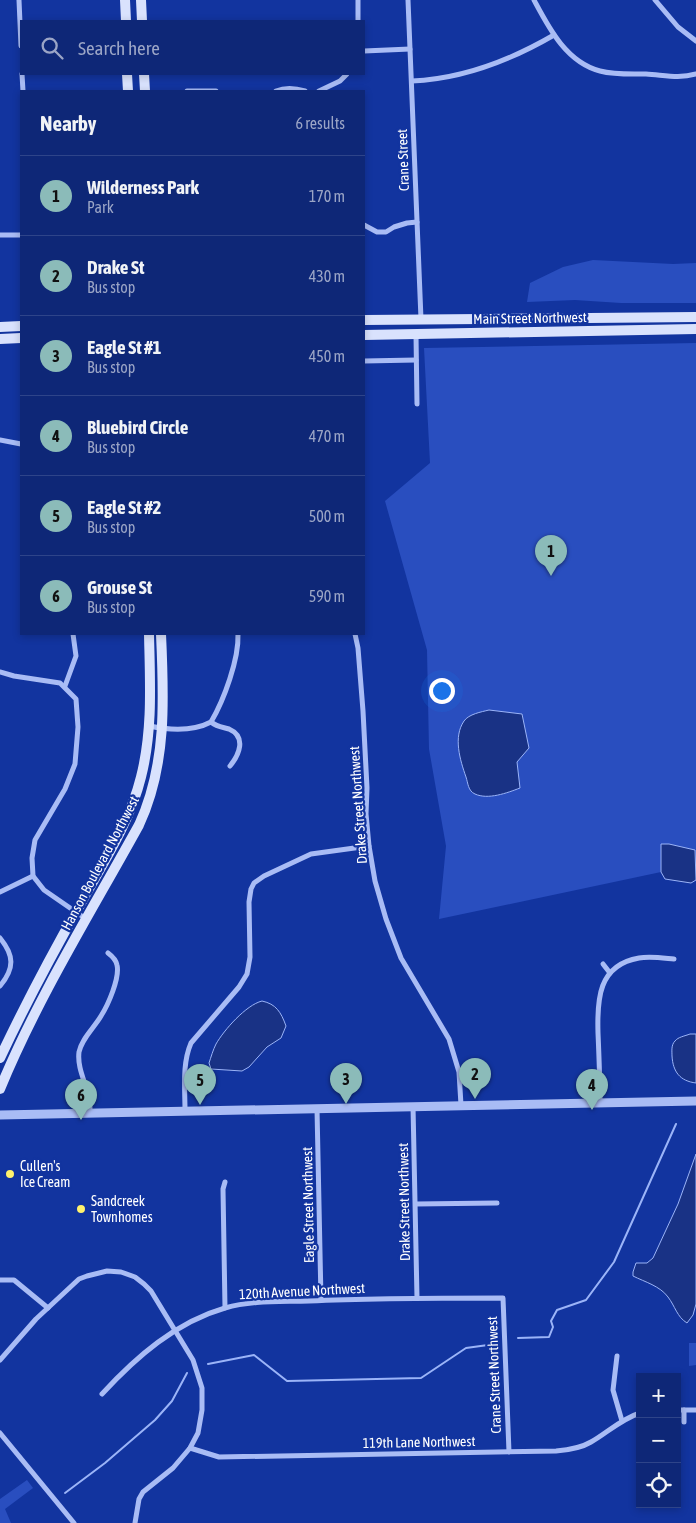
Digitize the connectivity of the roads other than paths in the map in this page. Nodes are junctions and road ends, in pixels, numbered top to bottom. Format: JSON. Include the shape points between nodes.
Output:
{"nodes":[{"id":1,"x":19,"y":0,"type":"edge"},
{"id":2,"x":125,"y":0,"type":"edge"},
{"id":3,"x":141,"y":0,"type":"edge"},
{"id":4,"x":358,"y":0,"type":"edge"},
{"id":5,"x":408,"y":0,"type":"edge"},
{"id":6,"x":534,"y":0,"type":"edge"},
{"id":7,"x":655,"y":0,"type":"edge"},
{"id":8,"x":126,"y":20,"type":"edge"},
{"id":9,"x":142,"y":20,"type":"edge"},
{"id":10,"x":358,"y":20,"type":"edge"},
{"id":11,"x":20,"y":23,"type":"edge"},
{"id":12,"x":554,"y":35,"type":"junction"},
{"id":13,"x":696,"y":41,"type":"edge"},
{"id":14,"x":410,"y":49,"type":"junction"},
{"id":15,"x":365,"y":51,"type":"edge"},
{"id":16,"x":696,"y":74,"type":"edge"},
{"id":17,"x":22,"y":75,"type":"edge"},
{"id":18,"x":127,"y":75,"type":"edge"},
{"id":19,"x":144,"y":75,"type":"edge"},
{"id":20,"x":346,"y":75,"type":"edge"},
{"id":21,"x":412,"y":81,"type":"junction"},
{"id":22,"x":23,"y":90,"type":"edge"},
{"id":23,"x":128,"y":90,"type":"edge"},
{"id":24,"x":144,"y":90,"type":"edge"},
{"id":25,"x":279,"y":90,"type":"edge"},
{"id":26,"x":302,"y":90,"type":"edge"},
{"id":27,"x":321,"y":90,"type":"edge"},
{"id":28,"x":417,"y":222,"type":"junction"},
{"id":29,"x":365,"y":226,"type":"edge"},
{"id":30,"x":20,"y":235,"type":"edge"},
{"id":31,"x":0,"y":236,"type":"edge"},
{"id":32,"x":696,"y":317,"type":"edge"},
{"id":33,"x":365,"y":320,"type":"edge"},
{"id":34,"x":421,"y":320,"type":"junction"},
{"id":35,"x":0,"y":326,"type":"edge"},
{"id":36,"x":20,"y":326,"type":"edge"},
{"id":37,"x":696,"y":329,"type":"edge"},
{"id":38,"x":416,"y":334,"type":"junction"},
{"id":39,"x":365,"y":335,"type":"edge"},
{"id":40,"x":20,"y":338,"type":"edge"},
{"id":41,"x":0,"y":339,"type":"edge"},
{"id":42,"x":416,"y":360,"type":"junction"},
{"id":43,"x":365,"y":361,"type":"edge"},
{"id":44,"x":418,"y":404,"type":"dead end"},
{"id":45,"x":0,"y":440,"type":"edge"},
{"id":46,"x":20,"y":444,"type":"edge"},
{"id":47,"x":73,"y":635,"type":"edge"},
{"id":48,"x":149,"y":635,"type":"edge"},
{"id":49,"x":162,"y":635,"type":"edge"},
{"id":50,"x":238,"y":635,"type":"edge"},
{"id":51,"x":355,"y":635,"type":"edge"},
{"id":52,"x":0,"y":672,"type":"edge"},
{"id":53,"x":65,"y":686,"type":"junction"},
{"id":54,"x":211,"y":722,"type":"junction"},
{"id":55,"x":149,"y":726,"type":"junction"},
{"id":56,"x":162,"y":729,"type":"junction"},
{"id":57,"x":230,"y":766,"type":"dead end"},
{"id":58,"x":369,"y":846,"type":"junction"},
{"id":59,"x":33,"y":876,"type":"junction"},
{"id":60,"x":0,"y":892,"type":"edge"},
{"id":61,"x":76,"y":912,"type":"junction"},
{"id":62,"x":86,"y":920,"type":"junction"},
{"id":63,"x":0,"y":938,"type":"edge"},
{"id":64,"x":108,"y":953,"type":"dead end"},
{"id":65,"x":674,"y":959,"type":"dead end"},
{"id":66,"x":603,"y":964,"type":"dead end"},
{"id":67,"x":610,"y":973,"type":"junction"},
{"id":68,"x":0,"y":986,"type":"edge"},
{"id":69,"x":0,"y":1058,"type":"edge"},
{"id":70,"x":0,"y":1089,"type":"edge"},
{"id":71,"x":696,"y":1101,"type":"edge"},
{"id":72,"x":600,"y":1102,"type":"junction"},
{"id":73,"x":461,"y":1105,"type":"junction"},
{"id":74,"x":413,"y":1106,"type":"junction"},
{"id":75,"x":317,"y":1109,"type":"junction"},
{"id":76,"x":185,"y":1111,"type":"junction"},
{"id":77,"x":90,"y":1113,"type":"junction"},
{"id":78,"x":0,"y":1115,"type":"edge"},
{"id":79,"x":225,"y":1182,"type":"dead end"},
{"id":80,"x":497,"y":1203,"type":"dead end"},
{"id":81,"x":416,"y":1204,"type":"junction"},
{"id":82,"x":0,"y":1280,"type":"edge"},
{"id":83,"x":417,"y":1298,"type":"junction"},
{"id":84,"x":503,"y":1298,"type":"joint"},
{"id":85,"x":321,"y":1300,"type":"junction"},
{"id":86,"x":48,"y":1308,"type":"junction"},
{"id":87,"x":225,"y":1308,"type":"junction"},
{"id":88,"x":174,"y":1331,"type":"junction"},
{"id":89,"x":617,"y":1356,"type":"dead end"},
{"id":90,"x":0,"y":1360,"type":"edge"},
{"id":91,"x":102,"y":1394,"type":"dead end"},
{"id":92,"x":684,"y":1410,"type":"joint"},
{"id":93,"x":696,"y":1410,"type":"edge"},
{"id":94,"x":636,"y":1415,"type":"edge"},
{"id":95,"x":622,"y":1421,"type":"junction"},
{"id":96,"x":684,"y":1422,"type":"dead end"},
{"id":97,"x":0,"y":1433,"type":"edge"},
{"id":98,"x":190,"y":1448,"type":"junction"},
{"id":99,"x":508,"y":1452,"type":"junction"},
{"id":100,"x":74,"y":1523,"type":"edge"},
{"id":101,"x":135,"y":1523,"type":"edge"}],
"edges":[{"from":1,"to":11,"type":"street"},
{"from":2,"to":8,"type":"main road"},
{"from":3,"to":9,"type":"main road"},
{"from":4,"to":10,"type":"street"},
{"from":5,"to":14,"type":"street","name":"Crane Street"},
{"from":6,"to":12,"type":"street"},
{"from":7,"to":13,"type":"street","via":[[678,27]]},
{"from":12,"to":16,"type":"street","via":[[578,60],[600,71],[677,78]]},
{"from":12,"to":21,"type":"street","via":[[520,54],[470,72],[442,79]]},
{"from":14,"to":15,"type":"street"},
{"from":14,"to":21,"type":"street","name":"Crane Street"},
{"from":17,"to":22,"type":"street"},
{"from":18,"to":23,"type":"main road"},
{"from":19,"to":24,"type":"main road"},
{"from":20,"to":27,"type":"street"},
{"from":21,"to":28,"type":"street","name":"Crane Street"},
{"from":25,"to":26,"type":"street"},
{"from":28,"to":29,"type":"street","via":[[386,232]]},
{"from":28,"to":34,"type":"street","name":"Crane Street"},
{"from":30,"to":31,"type":"street"},
{"from":32,"to":34,"type":"main road","name":"Main Street Northwest"},
{"from":33,"to":34,"type":"main road","name":"Main Street Northwest"},
{"from":35,"to":36,"type":"main road"},
{"from":37,"to":38,"type":"main road","name":"Main Street Northwest"},
{"from":38,"to":39,"type":"main road","name":"Main Street Northwest"},
{"from":38,"to":42,"type":"street"},
{"from":40,"to":41,"type":"main road"},
{"from":42,"to":43,"type":"street"},
{"from":42,"to":44,"type":"street"},
{"from":45,"to":46,"type":"street"},
{"from":47,"to":53,"type":"street","via":[[76,656]]},
{"from":48,"to":55,"type":"main road","name":"Hanson Boulevard Northwest"},
{"from":49,"to":56,"type":"main road","name":"Hanson Boulevard Northwest"},
{"from":50,"to":54,"type":"street","via":[[233,669]]},
{"from":51,"to":58,"type":"street","name":"Drake Street Northwest","via":[[364,711]]},
{"from":52,"to":53,"type":"street","via":[[55,681]]},
{"from":53,"to":59,"type":"street","via":[[76,699],[75,764],[65,789],[35,840]]},
{"from":54,"to":56,"type":"street","via":[[189,728]]},
{"from":54,"to":57,"type":"street","via":[[238,737],[240,751]]},
{"from":55,"to":56,"type":"street"},
{"from":55,"to":61,"type":"main road","name":"Hanson Boulevard Northwest","via":[[141,778],[129,812]]},
{"from":56,"to":62,"type":"main road","name":"Hanson Boulevard Northwest","via":[[157,770],[147,806]]},
{"from":58,"to":73,"type":"street","name":"Drake Street Northwest","via":[[375,881],[401,958],[443,1027],[453,1051],[461,1081]]},
{"from":58,"to":76,"type":"street","via":[[311,854],[254,883],[249,902],[250,967],[239,987],[191,1043],[185,1065]]},
{"from":59,"to":60,"type":"street"},
{"from":59,"to":61,"type":"street","via":[[54,898]]},
{"from":61,"to":62,"type":"street"},
{"from":61,"to":69,"type":"main road","name":"Hanson Boulevard Northwest"},
{"from":62,"to":70,"type":"main road","name":"Hanson Boulevard Northwest","via":[[24,1033]]},
{"from":63,"to":68,"type":"street","via":[[9,950],[11,966]]},
{"from":64,"to":77,"type":"street","via":[[115,960],[118,972],[107,1005],[79,1053]]},
{"from":65,"to":67,"type":"street","via":[[639,958],[618,966]]},
{"from":66,"to":67,"type":"street"},
{"from":67,"to":72,"type":"street","via":[[603,982],[598,999]]},
{"from":71,"to":72,"type":"street"},
{"from":72,"to":73,"type":"street"},
{"from":73,"to":74,"type":"street"},
{"from":74,"to":75,"type":"street"},
{"from":74,"to":81,"type":"street","name":"Drake Street Northwest"},
{"from":75,"to":76,"type":"street"},
{"from":75,"to":85,"type":"street","name":"Eagle Street Northwest"},
{"from":76,"to":77,"type":"street"},
{"from":77,"to":78,"type":"street"},
{"from":79,"to":87,"type":"street"},
{"from":80,"to":81,"type":"street"},
{"from":81,"to":83,"type":"street","name":"Drake Street Northwest"},
{"from":82,"to":86,"type":"street","via":[[14,1280]]},
{"from":83,"to":84,"type":"street","name":"120th Avenue Northwest"},
{"from":83,"to":85,"type":"street","name":"120th Avenue Northwest"},
{"from":84,"to":99,"type":"street","name":"Crane Street Northwest"},
{"from":85,"to":87,"type":"street","name":"120th Avenue Northwest","via":[[252,1303]]},
{"from":86,"to":88,"type":"street","via":[[79,1279],[107,1270],[121,1272],[144,1284]]},
{"from":86,"to":90,"type":"street"},
{"from":87,"to":88,"type":"street","name":"120th Avenue Northwest"},
{"from":88,"to":91,"type":"street","name":"120th Avenue Northwest","via":[[144,1351]]},
{"from":88,"to":98,"type":"street","via":[[193,1360],[202,1388],[198,1432]]},
{"from":89,"to":95,"type":"street","via":[[613,1390]]},
{"from":92,"to":93,"type":"street"},
{"from":92,"to":96,"type":"street"},
{"from":94,"to":95,"type":"street","name":"119th Lane Northwest"},
{"from":95,"to":99,"type":"street","name":"119th Lane Northwest","via":[[578,1447]]},
{"from":97,"to":100,"type":"street"},
{"from":98,"to":99,"type":"street","name":"119th Lane Northwest","via":[[218,1457]]},
{"from":98,"to":101,"type":"street","via":[[173,1468],[143,1492]]}]}
